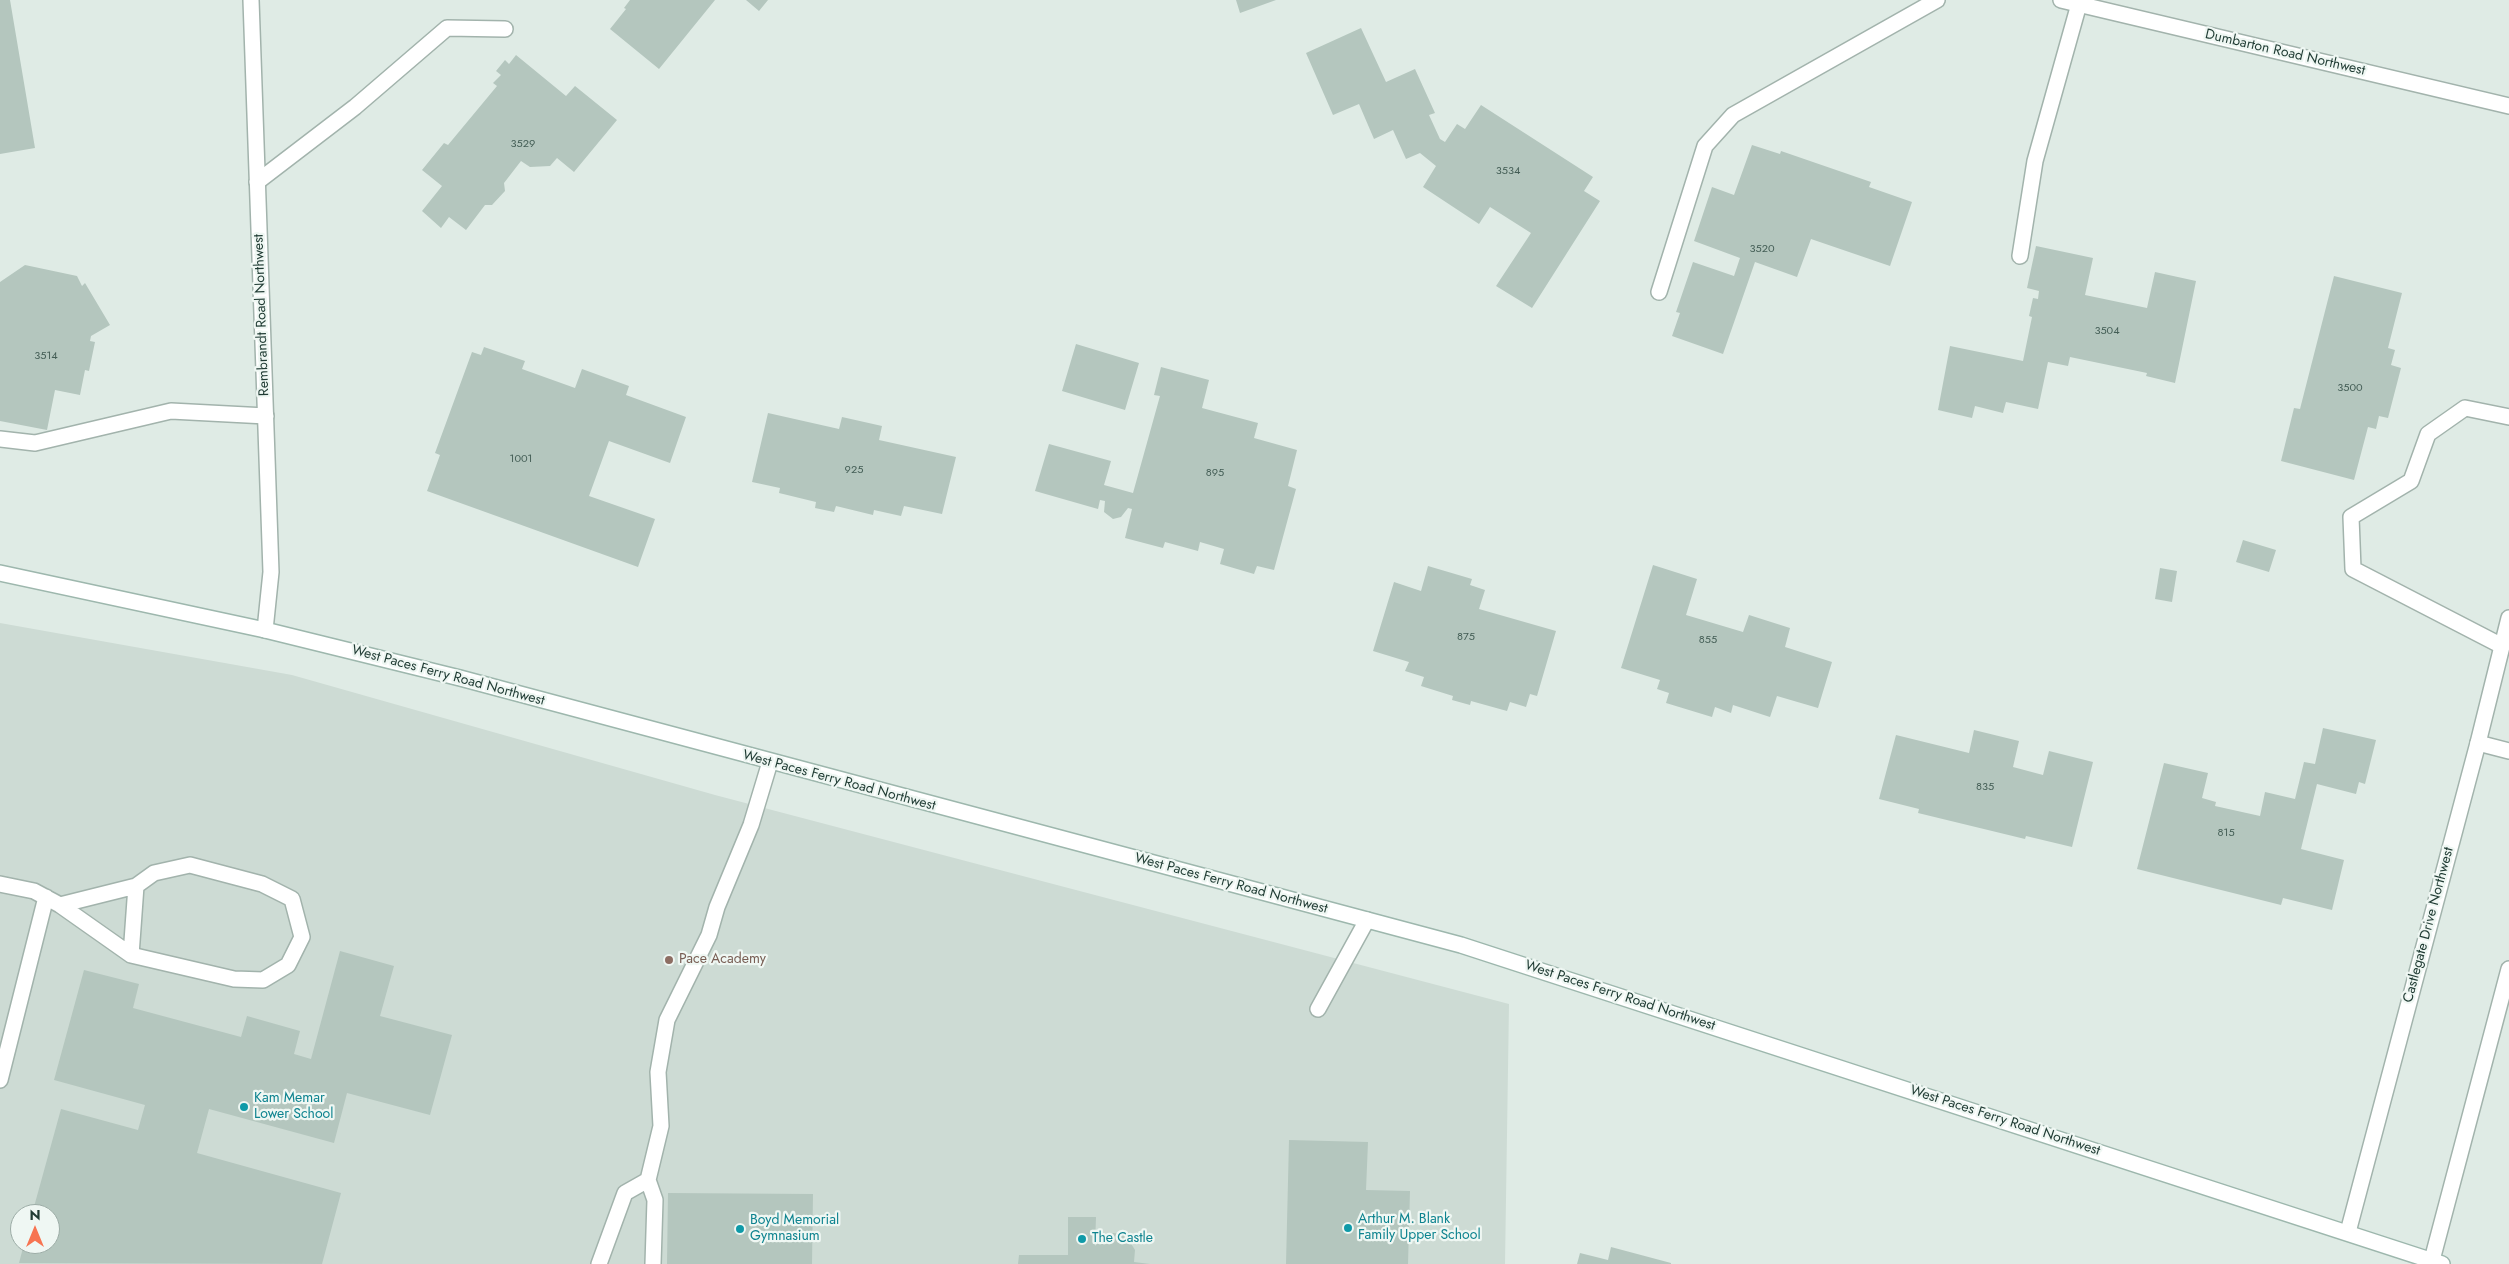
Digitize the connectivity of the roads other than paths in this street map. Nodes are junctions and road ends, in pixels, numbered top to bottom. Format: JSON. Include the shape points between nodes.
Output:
{"nodes":[{"id":1,"x":251,"y":0,"type":"edge"},
{"id":2,"x":1937,"y":0,"type":"edge"},
{"id":3,"x":2061,"y":0,"type":"edge"},
{"id":4,"x":2079,"y":4,"type":"junction"},
{"id":5,"x":505,"y":29,"type":"dead end"},
{"id":6,"x":2509,"y":106,"type":"edge"},
{"id":7,"x":257,"y":182,"type":"junction"},
{"id":8,"x":2020,"y":256,"type":"dead end"},
{"id":9,"x":1659,"y":292,"type":"dead end"},
{"id":10,"x":266,"y":416,"type":"junction"},
{"id":11,"x":2509,"y":417,"type":"edge"},
{"id":12,"x":0,"y":439,"type":"edge"},
{"id":13,"x":0,"y":573,"type":"edge"},
{"id":14,"x":2509,"y":618,"type":"edge"},
{"id":15,"x":265,"y":630,"type":"junction"},
{"id":16,"x":2502,"y":646,"type":"junction"},
{"id":17,"x":2478,"y":743,"type":"junction"},
{"id":18,"x":2509,"y":751,"type":"edge"},
{"id":19,"x":770,"y":762,"type":"junction"},
{"id":20,"x":0,"y":884,"type":"edge"},
{"id":21,"x":136,"y":886,"type":"junction"},
{"id":22,"x":46,"y":897,"type":"junction"},
{"id":23,"x":60,"y":905,"type":"junction"},
{"id":24,"x":1367,"y":920,"type":"junction"},
{"id":25,"x":131,"y":955,"type":"junction"},
{"id":26,"x":2509,"y":969,"type":"edge"},
{"id":27,"x":1318,"y":1009,"type":"dead end"},
{"id":28,"x":0,"y":1080,"type":"edge"},
{"id":29,"x":648,"y":1180,"type":"junction"},
{"id":30,"x":2348,"y":1232,"type":"junction"},
{"id":31,"x":2437,"y":1262,"type":"edge"},
{"id":32,"x":599,"y":1264,"type":"edge"},
{"id":33,"x":653,"y":1264,"type":"edge"}],
"edges":[{"from":1,"to":7,"type":"main road","name":"Rembrandt Road Northwest"},
{"from":2,"to":9,"type":"main road","via":[[1733,115],[1705,146]]},
{"from":3,"to":4,"type":"main road","name":"Dumbarton Road Northwest"},
{"from":4,"to":6,"type":"main road","name":"Dumbarton Road Northwest"},
{"from":4,"to":8,"type":"main road","via":[[2034,161]]},
{"from":5,"to":7,"type":"main road","via":[[447,28],[354,107]]},
{"from":7,"to":10,"type":"main road","name":"Rembrandt Road Northwest"},
{"from":10,"to":12,"type":"main road","via":[[171,411],[35,443]]},
{"from":10,"to":15,"type":"main road","name":"Rembrandt Road Northwest","via":[[271,572]]},
{"from":11,"to":16,"type":"main road","via":[[2465,408],[2428,434],[2411,481],[2351,517],[2353,569]]},
{"from":13,"to":15,"type":"main road","name":"West Paces Ferry Road Northwest"},
{"from":14,"to":16,"type":"main road","name":"Castlegate Drive Northwest"},
{"from":15,"to":19,"type":"main road","name":"West Paces Ferry Road Northwest","via":[[460,678]]},
{"from":16,"to":17,"type":"main road","name":"Castlegate Drive Northwest"},
{"from":17,"to":18,"type":"main road"},
{"from":17,"to":30,"type":"main road","name":"Castlegate Drive Northwest"},
{"from":19,"to":24,"type":"main road","name":"West Paces Ferry Road Northwest"},
{"from":19,"to":29,"type":"main road","via":[[751,825],[717,906],[709,935],[667,1020],[658,1072],[661,1126]]},
{"from":20,"to":22,"type":"main road","via":[[34,891]]},
{"from":21,"to":23,"type":"main road"},
{"from":21,"to":25,"type":"main road"},
{"from":21,"to":25,"type":"main road","via":[[154,873],[190,865],[262,884],[292,899],[302,937],[288,965],[263,980],[234,979]]},
{"from":22,"to":23,"type":"main road"},
{"from":22,"to":28,"type":"main road"},
{"from":23,"to":25,"type":"main road"},
{"from":24,"to":27,"type":"main road"},
{"from":24,"to":30,"type":"main road","name":"West Paces Ferry Road Northwest","via":[[1461,945]]},
{"from":26,"to":31,"type":"main road"},
{"from":29,"to":32,"type":"main road","via":[[625,1192]]},
{"from":29,"to":33,"type":"main road","via":[[655,1200]]},
{"from":30,"to":31,"type":"main road","name":"West Paces Ferry Road Northwest"}]}
